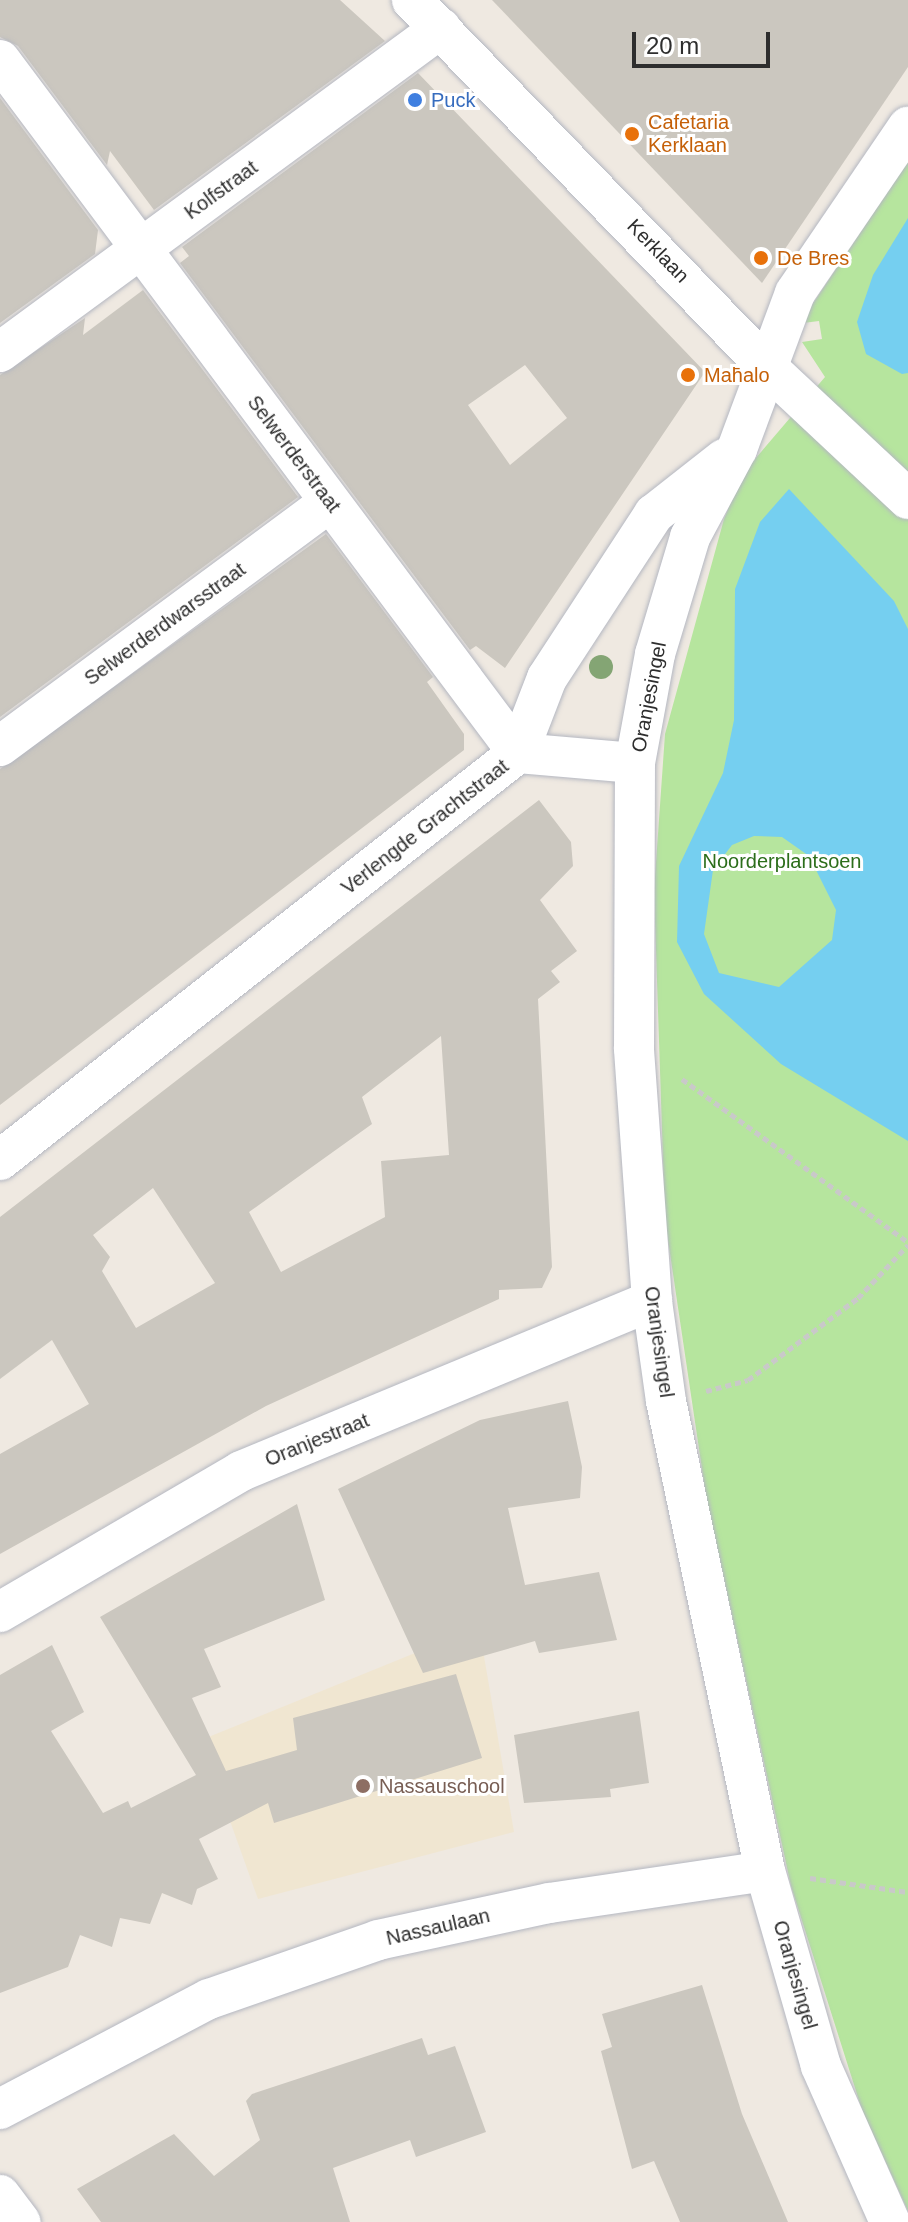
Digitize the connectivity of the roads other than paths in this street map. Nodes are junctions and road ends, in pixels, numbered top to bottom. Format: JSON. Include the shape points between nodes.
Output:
{"nodes":[{"id":1,"x":412,"y":0,"type":"edge"},
{"id":2,"x":441,"y":28,"type":"junction"},
{"id":3,"x":0,"y":60,"type":"edge"},
{"id":4,"x":908,"y":127,"type":"edge"},
{"id":5,"x":141,"y":249,"type":"junction"},
{"id":6,"x":0,"y":352,"type":"edge"},
{"id":7,"x":767,"y":367,"type":"junction"},
{"id":8,"x":737,"y":449,"type":"junction"},
{"id":9,"x":908,"y":499,"type":"edge"},
{"id":10,"x":330,"y":502,"type":"junction"},
{"id":11,"x":0,"y":746,"type":"edge"},
{"id":12,"x":518,"y":753,"type":"junction"},
{"id":13,"x":635,"y":763,"type":"junction"},
{"id":14,"x":0,"y":1160,"type":"edge"},
{"id":15,"x":652,"y":1301,"type":"junction"},
{"id":16,"x":0,"y":1612,"type":"edge"},
{"id":17,"x":765,"y":1871,"type":"junction"},
{"id":18,"x":0,"y":2109,"type":"edge"},
{"id":19,"x":0,"y":2195,"type":"edge"},
{"id":20,"x":20,"y":2222,"type":"edge"},
{"id":21,"x":890,"y":2222,"type":"edge"}],
"edges":[{"from":1,"to":2,"type":"street","name":"Kerklaan"},
{"from":2,"to":5,"type":"street","name":"Kolfstraat"},
{"from":2,"to":7,"type":"street","name":"Kerklaan"},
{"from":3,"to":5,"type":"street","name":"Selwerderstraat"},
{"from":4,"to":7,"type":"street","via":[[795,293]]},
{"from":5,"to":6,"type":"street","name":"Kolfstraat"},
{"from":5,"to":10,"type":"street","name":"Selwerderstraat"},
{"from":7,"to":8,"type":"street"},
{"from":7,"to":9,"type":"street","name":"Kerklaan"},
{"from":8,"to":12,"type":"street","name":"Verlengde Grachtstraat","via":[[654,514],[547,678]]},
{"from":8,"to":13,"type":"street","name":"Oranjesingel","via":[[690,537],[655,654]]},
{"from":10,"to":11,"type":"street","name":"Selwerderdwarsstraat"},
{"from":10,"to":12,"type":"street","name":"Selwerderstraat"},
{"from":12,"to":13,"type":"street"},
{"from":12,"to":14,"type":"street","name":"Verlengde Grachtstraat"},
{"from":13,"to":15,"type":"street","name":"Oranjesingel","via":[[634,1048]]},
{"from":15,"to":16,"type":"street","name":"Oranjestraat","via":[[241,1471]]},
{"from":15,"to":17,"type":"street","name":"Oranjesingel","via":[[666,1401]]},
{"from":17,"to":18,"type":"street","name":"Nassaulaan","via":[[549,1903],[378,1940],[209,1999]]},
{"from":17,"to":21,"type":"street","name":"Oranjesingel","via":[[821,2066]]},
{"from":19,"to":20,"type":"street"}]}
